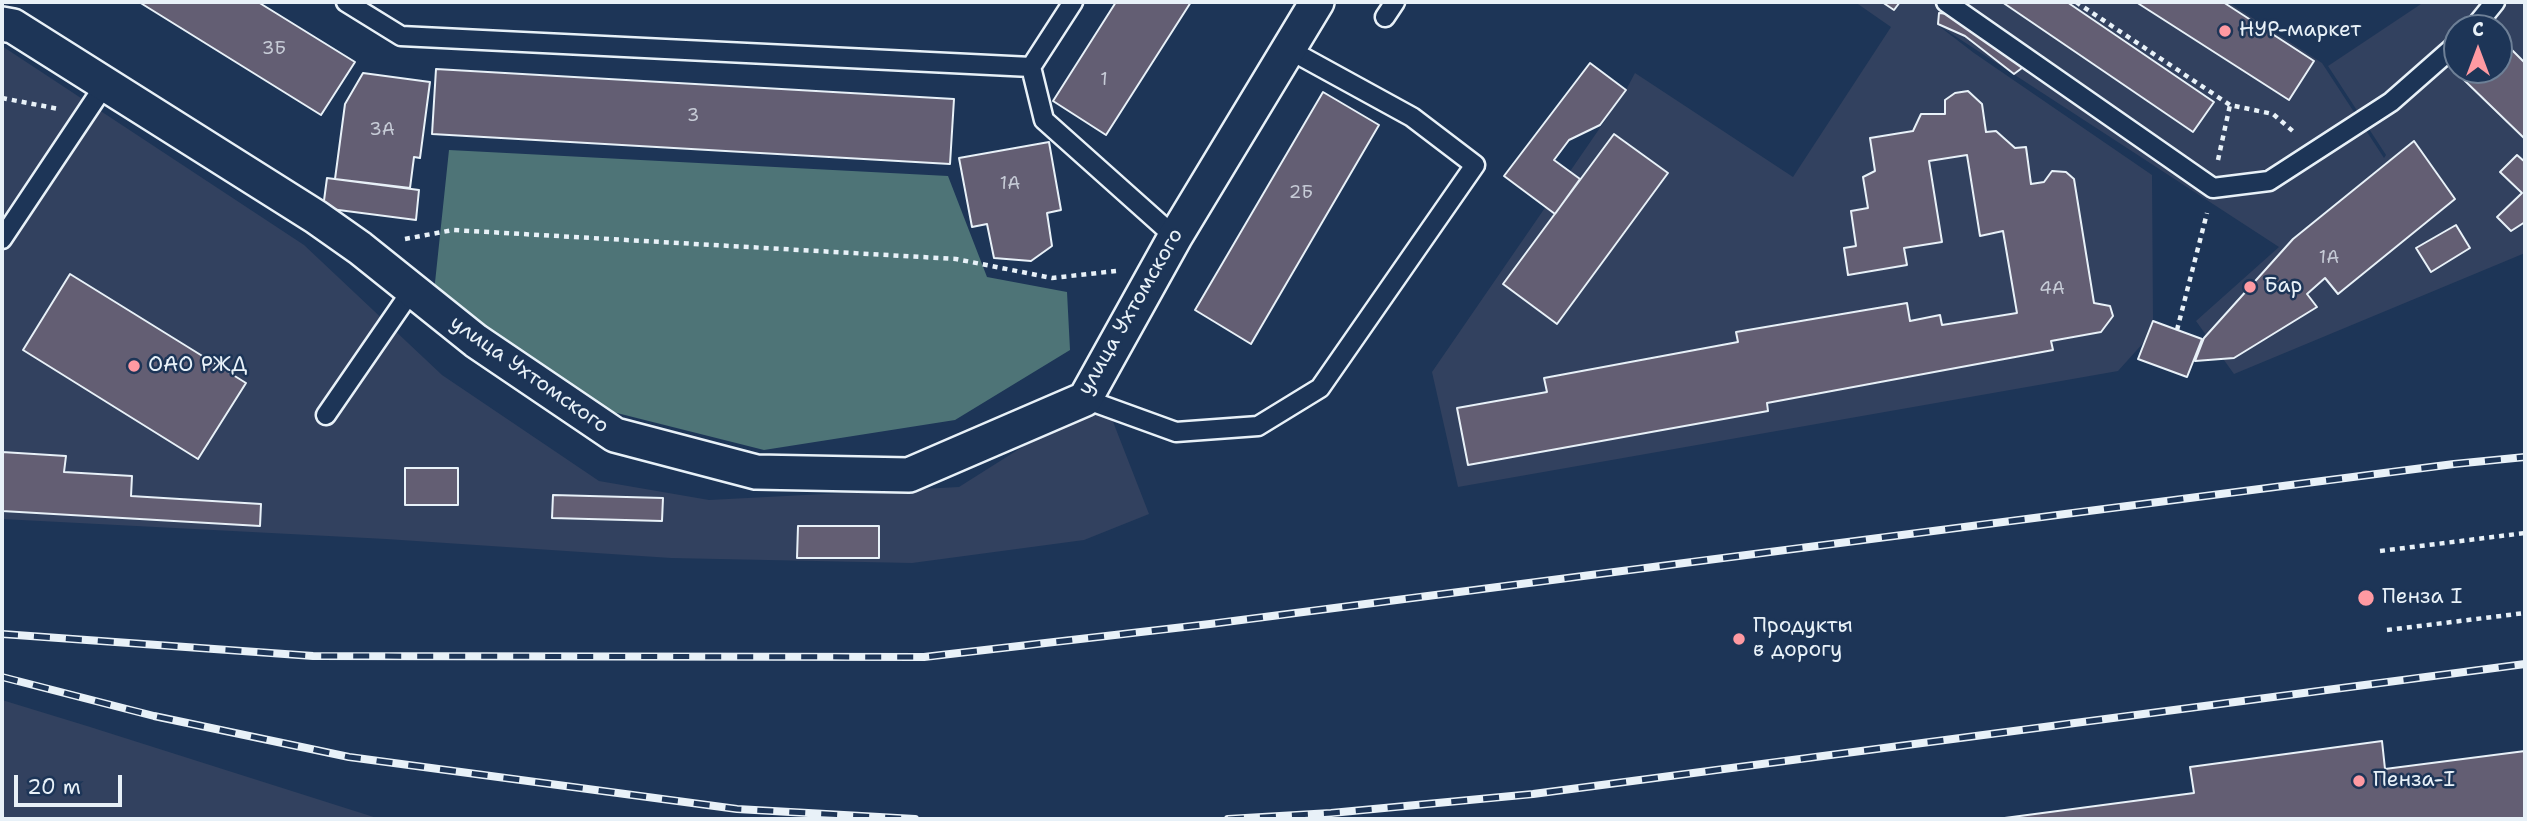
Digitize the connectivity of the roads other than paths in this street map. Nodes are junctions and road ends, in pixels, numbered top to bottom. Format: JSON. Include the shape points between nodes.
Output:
{"nodes":[{"id":1,"x":346,"y":2,"type":"edge"},
{"id":2,"x":1073,"y":2,"type":"edge"},
{"id":3,"x":1317,"y":2,"type":"edge"},
{"id":4,"x":1946,"y":2,"type":"edge"},
{"id":5,"x":2,"y":24,"type":"edge"},
{"id":6,"x":1288,"y":49,"type":"junction"},
{"id":7,"x":2443,"y":56,"type":"edge"},
{"id":8,"x":1031,"y":67,"type":"junction"},
{"id":9,"x":106,"y":83,"type":"junction"},
{"id":10,"x":1175,"y":237,"type":"junction"},
{"id":11,"x":2,"y":239,"type":"edge"},
{"id":12,"x":412,"y":290,"type":"junction"},
{"id":13,"x":1085,"y":398,"type":"junction"},
{"id":14,"x":326,"y":415,"type":"dead end"}],
"edges":[{"from":1,"to":8,"type":"lane","via":[[401,36]]},
{"from":2,"to":8,"type":"lane"},
{"from":3,"to":6,"type":"street","name":"улица Ухтомского"},
{"from":4,"to":7,"type":"lane","via":[[2213,188],[2269,181],[2391,102]]},
{"from":5,"to":9,"type":"street","name":"улица Ухтомского","via":[[13,26]]},
{"from":6,"to":10,"type":"street","name":"улица Ухтомского"},
{"from":6,"to":13,"type":"lane","via":[[1412,117],[1475,165],[1320,388],[1258,426],[1176,432]]},
{"from":8,"to":10,"type":"lane","via":[[1044,120]]},
{"from":9,"to":11,"type":"lane"},
{"from":9,"to":12,"type":"street","name":"улица Ухтомского","via":[[360,248]]},
{"from":10,"to":13,"type":"street","name":"улица Ухтомского"},
{"from":12,"to":13,"type":"street","name":"улица Ухтомского","via":[[476,341],[615,435],[756,471],[909,475]]},
{"from":12,"to":14,"type":"lane"}]}
